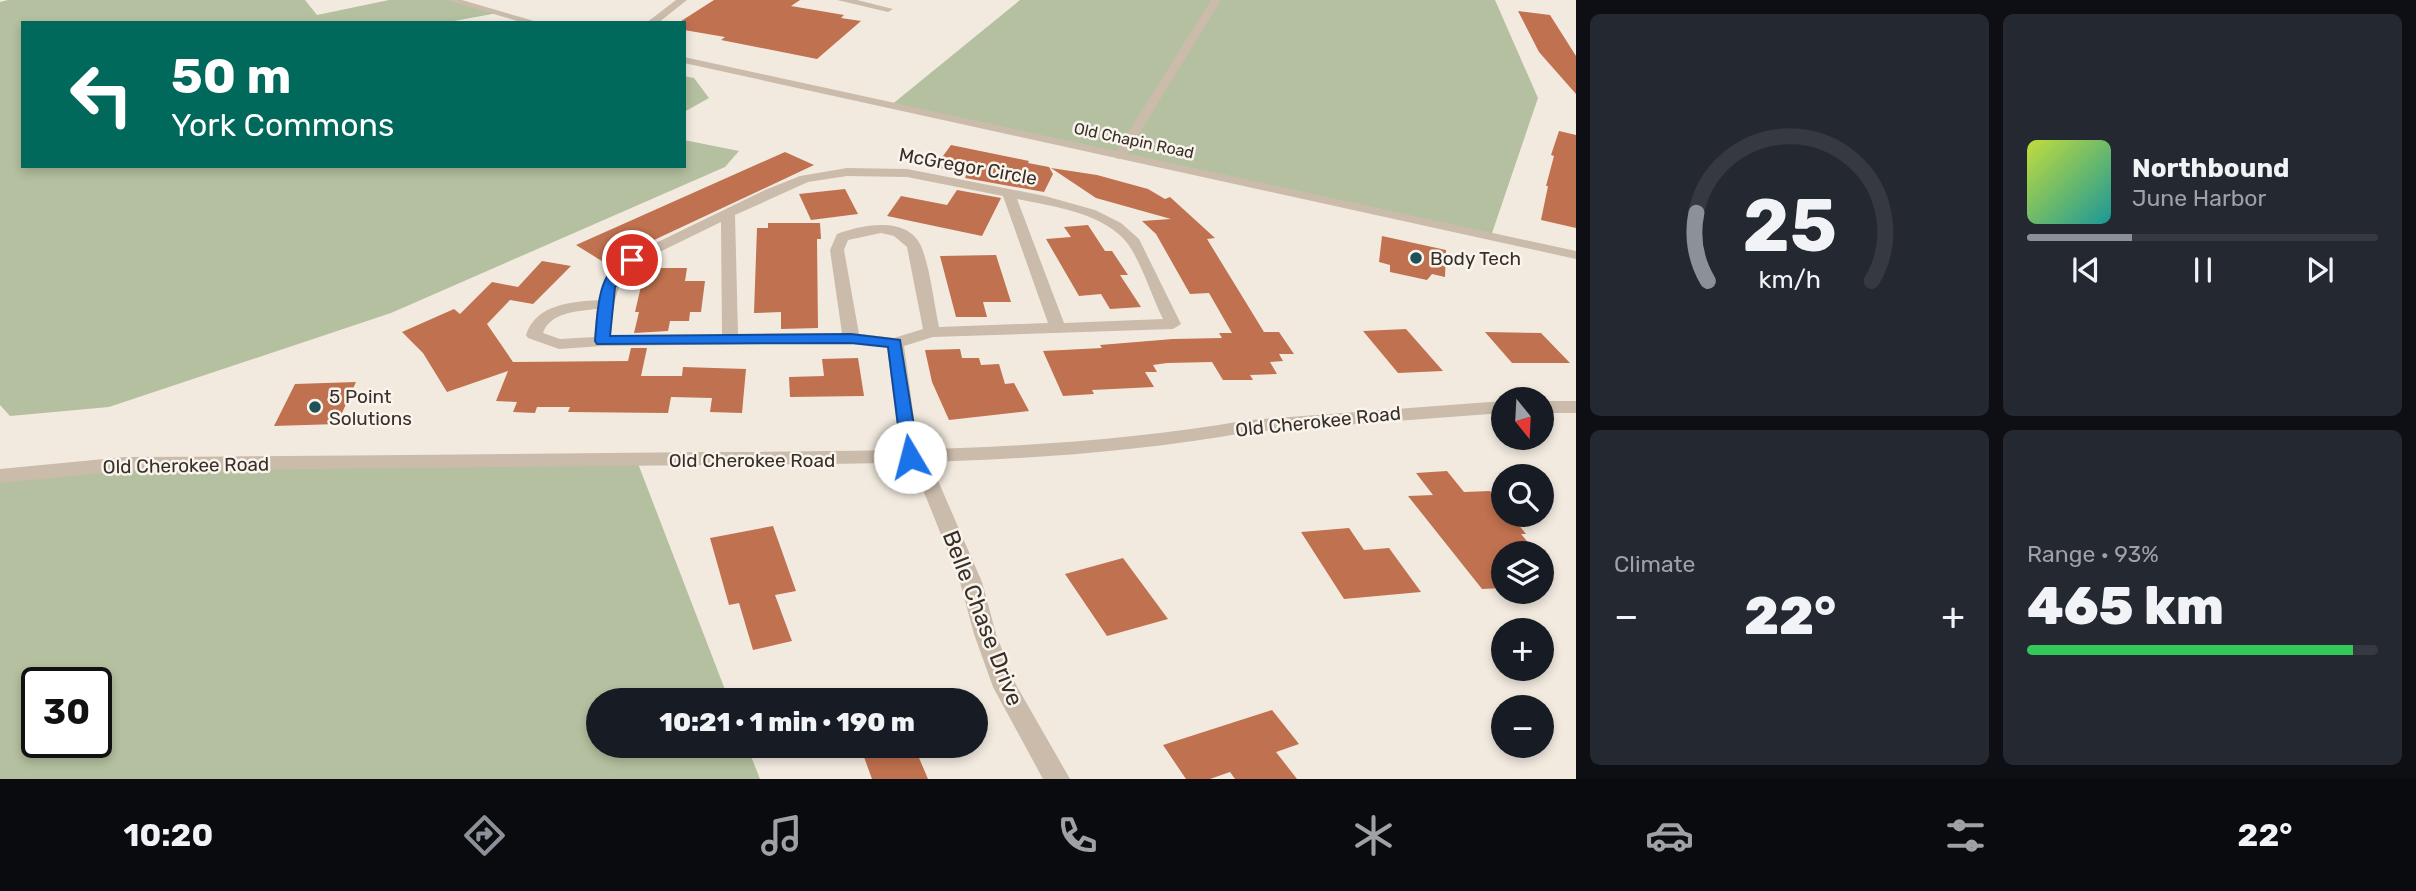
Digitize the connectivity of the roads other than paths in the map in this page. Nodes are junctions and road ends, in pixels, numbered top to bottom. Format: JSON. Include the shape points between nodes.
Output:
{"nodes":[{"id":1,"x":451,"y":0,"type":"edge"},
{"id":2,"x":682,"y":0,"type":"edge"},
{"id":3,"x":842,"y":0,"type":"edge"},
{"id":4,"x":1216,"y":0,"type":"edge"},
{"id":5,"x":888,"y":9,"type":"dead end"},
{"id":6,"x":529,"y":21,"type":"edge"},
{"id":7,"x":654,"y":21,"type":"edge"},
{"id":8,"x":686,"y":60,"type":"edge"},
{"id":9,"x":1120,"y":155,"type":"junction"},
{"id":10,"x":1009,"y":194,"type":"junction"},
{"id":11,"x":728,"y":213,"type":"junction"},
{"id":12,"x":1576,"y":255,"type":"edge"},
{"id":13,"x":606,"y":304,"type":"junction"},
{"id":14,"x":1057,"y":327,"type":"junction"},
{"id":15,"x":932,"y":332,"type":"junction"},
{"id":16,"x":851,"y":338,"type":"junction"},
{"id":17,"x":730,"y":340,"type":"junction"},
{"id":18,"x":602,"y":341,"type":"junction"},
{"id":19,"x":895,"y":343,"type":"junction"},
{"id":20,"x":1554,"y":407,"type":"edge"},
{"id":21,"x":1576,"y":407,"type":"edge"},
{"id":22,"x":1491,"y":408,"type":"edge"},
{"id":23,"x":910,"y":457,"type":"junction"},
{"id":24,"x":0,"y":476,"type":"edge"},
{"id":25,"x":1057,"y":779,"type":"edge"}],
"edges":[{"from":1,"to":6,"type":"street"},
{"from":2,"to":7,"type":"street"},
{"from":3,"to":5,"type":"street"},
{"from":4,"to":9,"type":"street"},
{"from":8,"to":9,"type":"street","name":"Old Chapin Road"},
{"from":9,"to":12,"type":"street","name":"Old Chapin Road"},
{"from":10,"to":11,"type":"street","name":"McGregor Circle","via":[[907,173],[847,172],[793,183]]},
{"from":10,"to":14,"type":"street"},
{"from":10,"to":14,"type":"street","name":"McGregor Circle","via":[[1082,211],[1126,234],[1173,324]]},
{"from":11,"to":13,"type":"street","name":"McGregor Circle","via":[[622,268],[608,287]]},
{"from":11,"to":17,"type":"street"},
{"from":13,"to":18,"type":"street","name":"McGregor Circle"},
{"from":13,"to":18,"type":"street","via":[[556,312],[539,320],[534,335],[559,344]]},
{"from":14,"to":15,"type":"street"},
{"from":15,"to":16,"type":"street","via":[[914,246],[905,234],[861,229],[842,237],[837,250]]},
{"from":15,"to":19,"type":"street"},
{"from":16,"to":17,"type":"street"},
{"from":16,"to":19,"type":"street"},
{"from":17,"to":18,"type":"street"},
{"from":19,"to":23,"type":"street"},
{"from":20,"to":21,"type":"street"},
{"from":22,"to":23,"type":"street","name":"Old Cherokee Road","via":[[1249,426],[1058,448]]},
{"from":23,"to":24,"type":"street","name":"Old Cherokee Road","via":[[125,464]]},
{"from":23,"to":25,"type":"street","name":"Belle Chase Drive","via":[[926,476],[938,502],[971,582],[1005,687]]}]}
